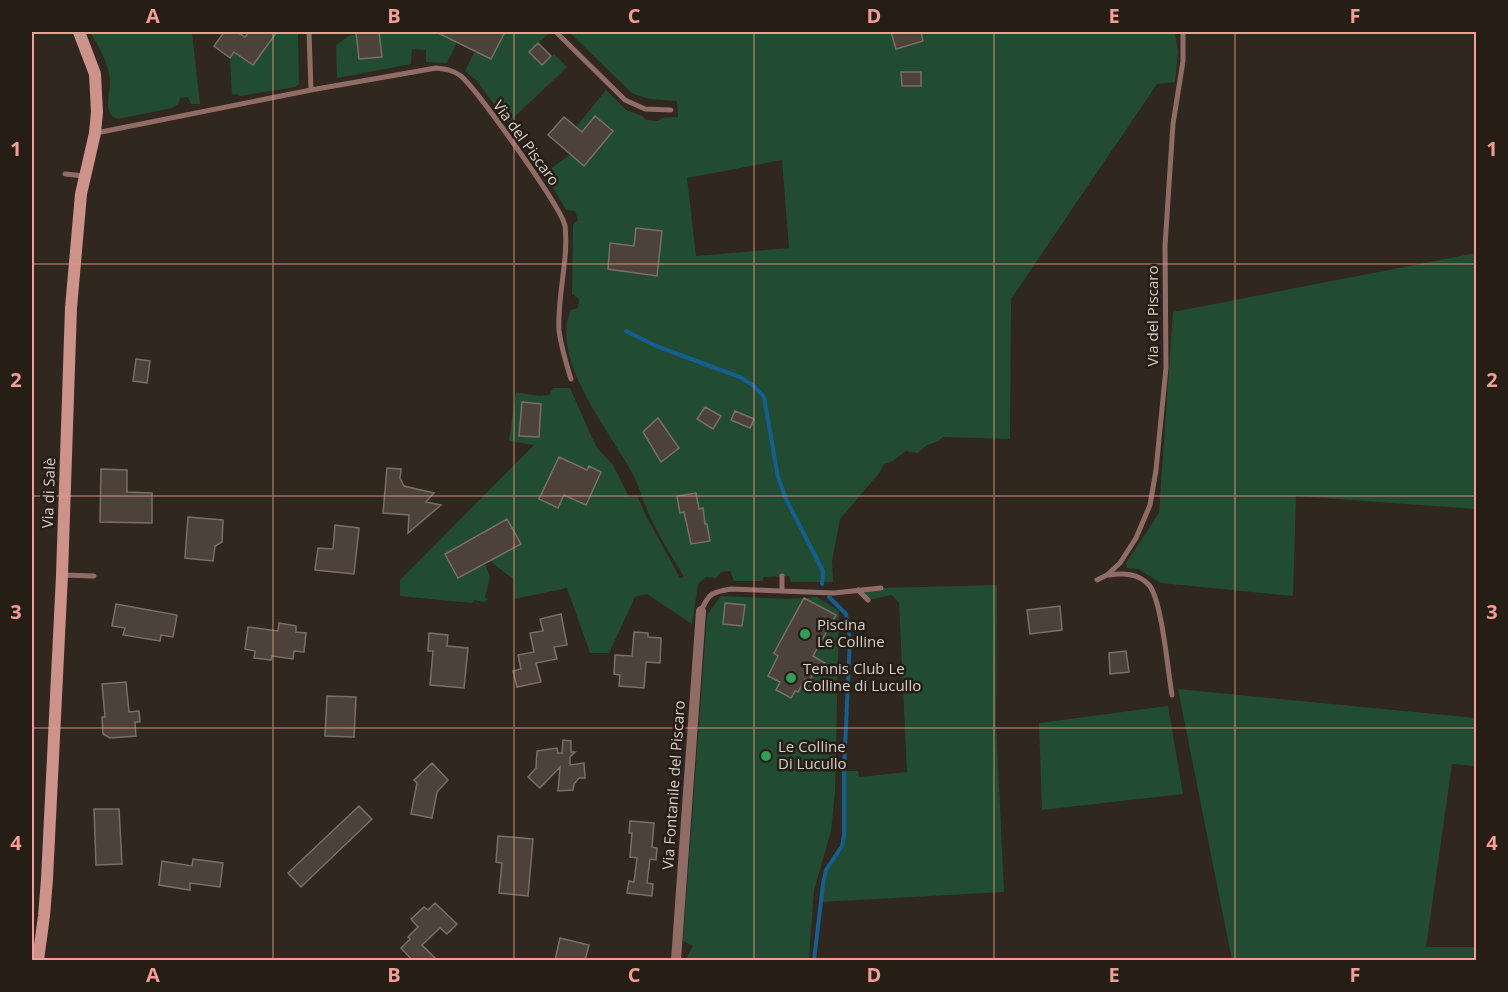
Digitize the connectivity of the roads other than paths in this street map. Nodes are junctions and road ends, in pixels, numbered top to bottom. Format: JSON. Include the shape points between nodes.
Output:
{"nodes":[{"id":1,"x":79,"y":32,"type":"edge"},
{"id":2,"x":309,"y":32,"type":"edge"},
{"id":3,"x":556,"y":32,"type":"edge"},
{"id":4,"x":1183,"y":32,"type":"edge"},
{"id":5,"x":311,"y":90,"type":"junction"},
{"id":6,"x":671,"y":110,"type":"dead end"},
{"id":7,"x":95,"y":133,"type":"junction"},
{"id":8,"x":65,"y":174,"type":"dead end"},
{"id":9,"x":84,"y":176,"type":"junction"},
{"id":10,"x":571,"y":379,"type":"dead end"},
{"id":11,"x":62,"y":575,"type":"junction"},
{"id":12,"x":94,"y":576,"type":"dead end"},
{"id":13,"x":782,"y":576,"type":"dead end"},
{"id":14,"x":1107,"y":576,"type":"junction"},
{"id":15,"x":1097,"y":580,"type":"dead end"},
{"id":16,"x":881,"y":588,"type":"dead end"},
{"id":17,"x":858,"y":590,"type":"junction"},
{"id":18,"x":782,"y":591,"type":"junction"},
{"id":19,"x":868,"y":600,"type":"dead end"},
{"id":20,"x":701,"y":611,"type":"joint"},
{"id":21,"x":1172,"y":695,"type":"dead end"},
{"id":22,"x":38,"y":960,"type":"edge"},
{"id":23,"x":676,"y":960,"type":"edge"}],
"edges":[{"from":1,"to":7,"type":"main road","name":"Via di Salè","via":[[96,83]]},
{"from":2,"to":5,"type":"lane"},
{"from":3,"to":6,"type":"lane","via":[[626,100],[645,109]]},
{"from":4,"to":14,"type":"lane","name":"Via del Piscaro","via":[[1184,61],[1173,124],[1165,246],[1166,368],[1156,470],[1150,505],[1136,538]]},
{"from":5,"to":7,"type":"lane","name":"Via del Piscaro"},
{"from":5,"to":10,"type":"lane","name":"Via del Piscaro","via":[[436,68],[454,71],[470,85],[537,176],[563,220],[559,329]]},
{"from":7,"to":9,"type":"main road","name":"Via di Salè"},
{"from":8,"to":9,"type":"lane"},
{"from":9,"to":11,"type":"main road","name":"Via di Salè","via":[[71,308]]},
{"from":11,"to":12,"type":"lane"},
{"from":11,"to":22,"type":"main road","name":"Via di Salè","via":[[45,897]]},
{"from":13,"to":18,"type":"lane"},
{"from":14,"to":15,"type":"lane","name":"Via del Piscaro"},
{"from":14,"to":21,"type":"lane","via":[[1133,575],[1151,588],[1158,608]]},
{"from":16,"to":17,"type":"lane"},
{"from":17,"to":18,"type":"lane"},
{"from":17,"to":19,"type":"lane"},
{"from":18,"to":20,"type":"lane","via":[[714,591]]},
{"from":20,"to":23,"type":"street","name":"Via Fontanile del Piscaro"}]}
